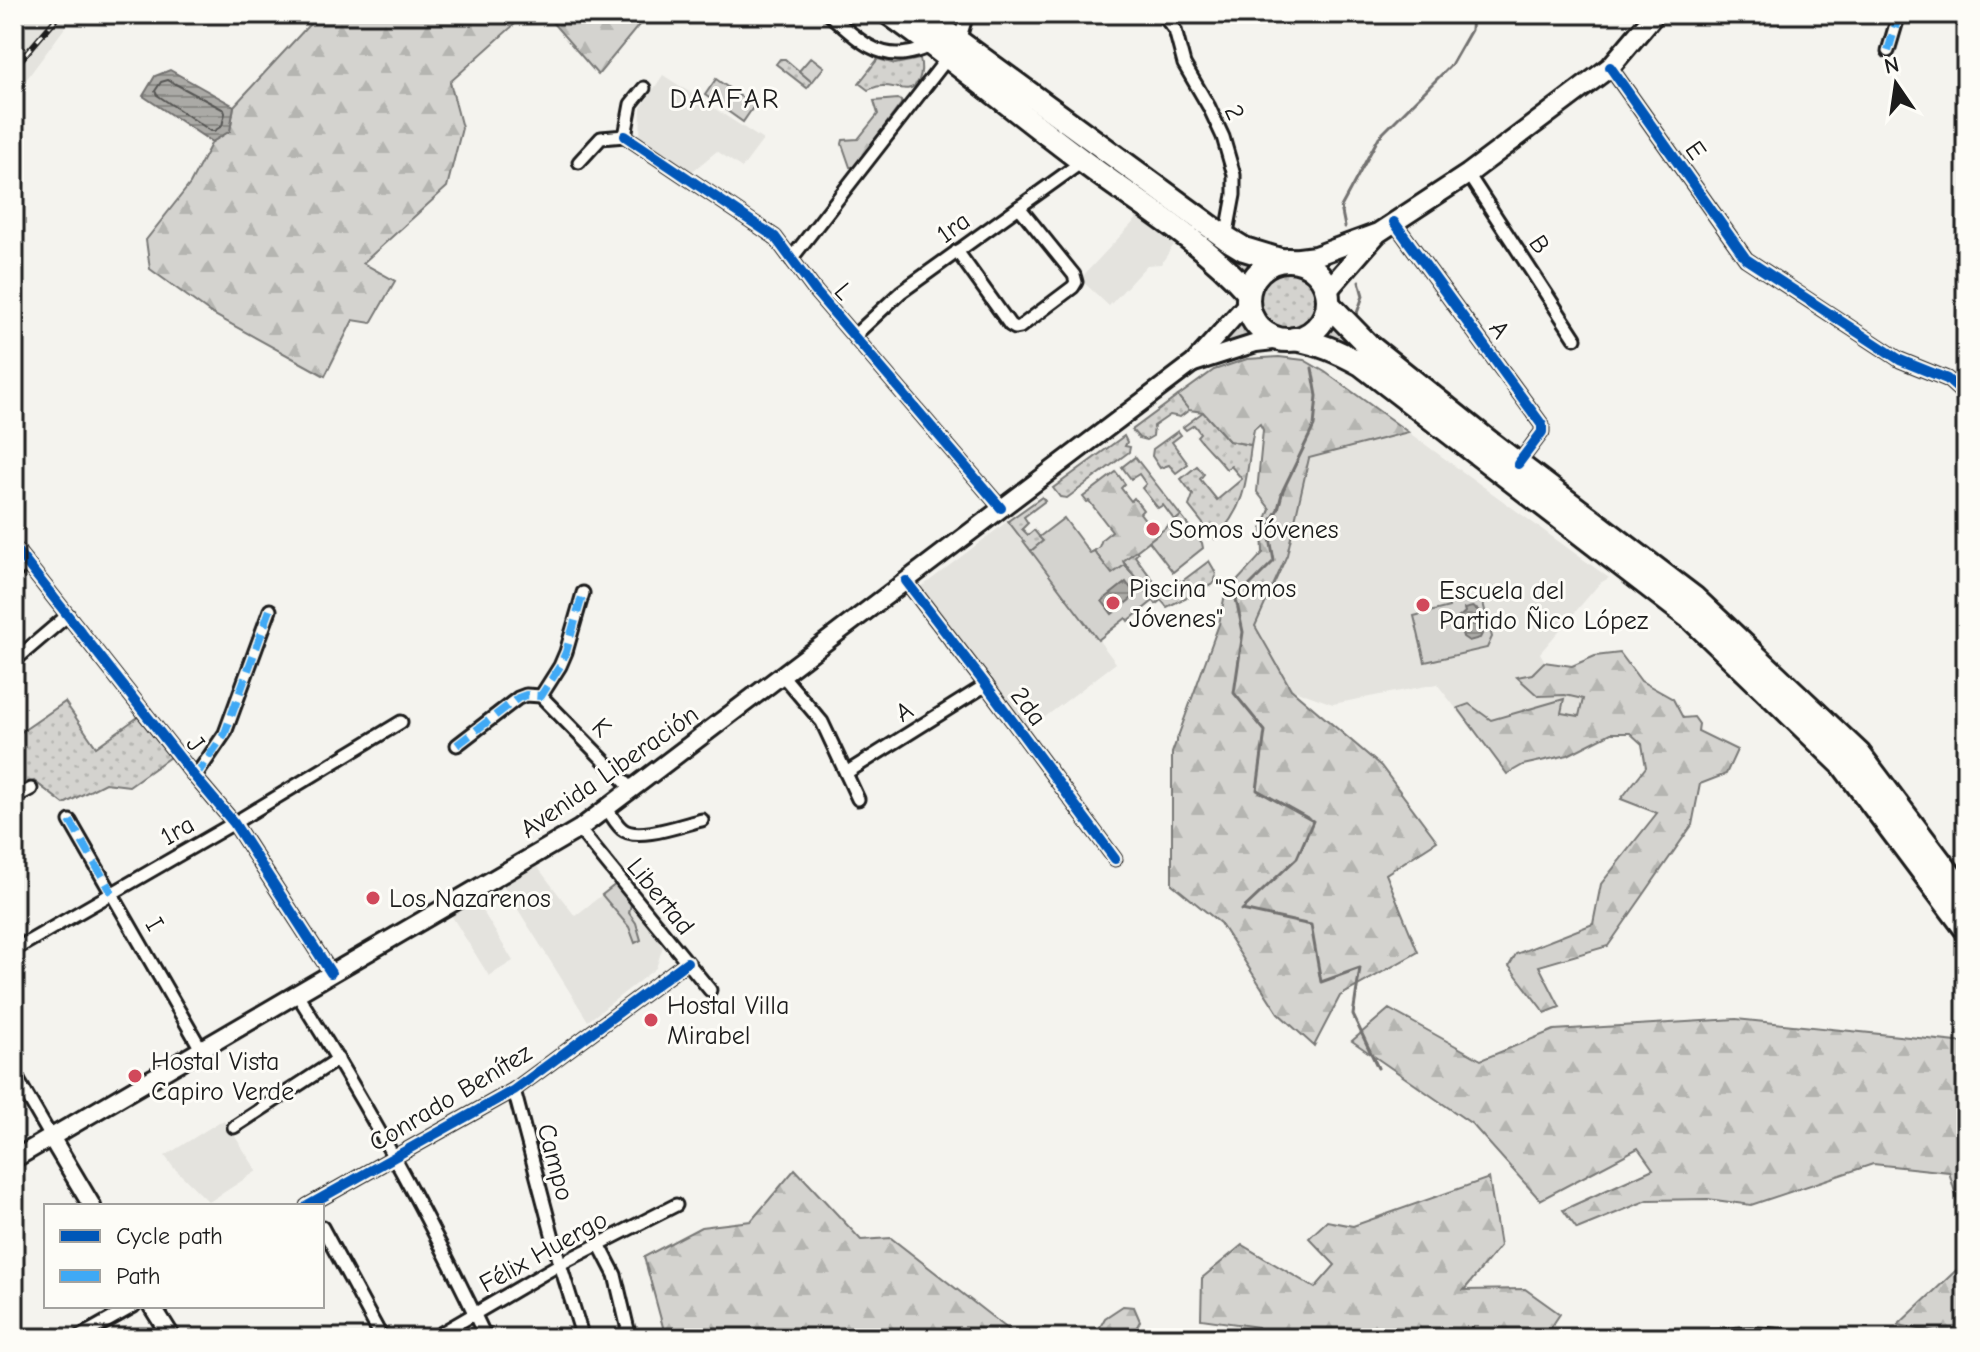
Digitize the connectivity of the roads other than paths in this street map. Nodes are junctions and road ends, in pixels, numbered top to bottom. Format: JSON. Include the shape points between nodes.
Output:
{"nodes":[{"id":1,"x":829,"y":14,"type":"edge"},
{"id":2,"x":890,"y":14,"type":"edge"},
{"id":3,"x":921,"y":14,"type":"edge"},
{"id":4,"x":967,"y":14,"type":"edge"},
{"id":5,"x":1162,"y":14,"type":"edge"},
{"id":6,"x":1655,"y":14,"type":"edge"},
{"id":7,"x":1899,"y":14,"type":"edge"},
{"id":8,"x":947,"y":47,"type":"junction"},
{"id":9,"x":1888,"y":51,"type":"dead end"},
{"id":10,"x":1610,"y":67,"type":"junction"},
{"id":11,"x":644,"y":88,"type":"dead end"},
{"id":12,"x":625,"y":136,"type":"junction"},
{"id":13,"x":1083,"y":161,"type":"junction"},
{"id":14,"x":579,"y":162,"type":"dead end"},
{"id":15,"x":1468,"y":174,"type":"junction"},
{"id":16,"x":1019,"y":207,"type":"junction"},
{"id":17,"x":1394,"y":222,"type":"junction"},
{"id":18,"x":1378,"y":233,"type":"junction"},
{"id":19,"x":1226,"y":238,"type":"junction"},
{"id":20,"x":957,"y":251,"type":"junction"},
{"id":21,"x":791,"y":259,"type":"junction"},
{"id":22,"x":1285,"y":260,"type":"junction"},
{"id":23,"x":1248,"y":297,"type":"junction"},
{"id":24,"x":1328,"y":297,"type":"junction"},
{"id":25,"x":854,"y":336,"type":"junction"},
{"id":26,"x":1575,"y":338,"type":"dead end"},
{"id":27,"x":1288,"y":340,"type":"junction"},
{"id":28,"x":1193,"y":363,"type":"junction"},
{"id":29,"x":1966,"y":396,"type":"edge"},
{"id":30,"x":1518,"y":464,"type":"junction"},
{"id":31,"x":1001,"y":508,"type":"junction"},
{"id":32,"x":14,"y":547,"type":"edge"},
{"id":33,"x":27,"y":563,"type":"junction"},
{"id":34,"x":14,"y":573,"type":"edge"},
{"id":35,"x":906,"y":581,"type":"junction"},
{"id":36,"x":583,"y":593,"type":"dead end"},
{"id":37,"x":270,"y":610,"type":"dead end"},
{"id":38,"x":68,"y":615,"type":"junction"},
{"id":39,"x":14,"y":661,"type":"edge"},
{"id":40,"x":782,"y":675,"type":"junction"},
{"id":41,"x":986,"y":685,"type":"junction"},
{"id":42,"x":541,"y":696,"type":"junction"},
{"id":43,"x":401,"y":722,"type":"dead end"},
{"id":44,"x":457,"y":745,"type":"dead end"},
{"id":45,"x":846,"y":773,"type":"junction"},
{"id":46,"x":195,"y":777,"type":"junction"},
{"id":47,"x":31,"y":789,"type":"dead end"},
{"id":48,"x":632,"y":789,"type":"junction"},
{"id":49,"x":14,"y":798,"type":"edge"},
{"id":50,"x":858,"y":799,"type":"dead end"},
{"id":51,"x":607,"y":808,"type":"junction"},
{"id":52,"x":702,"y":820,"type":"dead end"},
{"id":53,"x":70,"y":821,"type":"dead end"},
{"id":54,"x":234,"y":823,"type":"junction"},
{"id":55,"x":579,"y":829,"type":"junction"},
{"id":56,"x":1115,"y":859,"type":"dead end"},
{"id":57,"x":112,"y":893,"type":"junction"},
{"id":58,"x":1966,"y":896,"type":"edge"},
{"id":59,"x":1966,"y":929,"type":"edge"},
{"id":60,"x":14,"y":950,"type":"edge"},
{"id":61,"x":687,"y":962,"type":"junction"},
{"id":62,"x":331,"y":973,"type":"junction"},
{"id":63,"x":710,"y":990,"type":"dead end"},
{"id":64,"x":297,"y":994,"type":"junction"},
{"id":65,"x":201,"y":1049,"type":"junction"},
{"id":66,"x":338,"y":1059,"type":"junction"},
{"id":67,"x":14,"y":1073,"type":"edge"},
{"id":68,"x":514,"y":1090,"type":"junction"},
{"id":69,"x":87,"y":1116,"type":"junction"},
{"id":70,"x":234,"y":1127,"type":"dead end"},
{"id":71,"x":51,"y":1137,"type":"junction"},
{"id":72,"x":394,"y":1156,"type":"junction"},
{"id":73,"x":14,"y":1159,"type":"edge"},
{"id":74,"x":66,"y":1163,"type":"junction"},
{"id":75,"x":91,"y":1204,"type":"edge"},
{"id":76,"x":312,"y":1204,"type":"edge"},
{"id":77,"x":676,"y":1205,"type":"dead end"},
{"id":78,"x":324,"y":1231,"type":"edge"},
{"id":79,"x":599,"y":1244,"type":"junction"},
{"id":80,"x":560,"y":1264,"type":"junction"},
{"id":81,"x":130,"y":1308,"type":"edge"},
{"id":82,"x":153,"y":1308,"type":"edge"},
{"id":83,"x":475,"y":1314,"type":"junction"},
{"id":84,"x":77,"y":1338,"type":"edge"},
{"id":85,"x":172,"y":1338,"type":"edge"},
{"id":86,"x":382,"y":1338,"type":"edge"},
{"id":87,"x":433,"y":1338,"type":"edge"},
{"id":88,"x":486,"y":1338,"type":"edge"},
{"id":89,"x":583,"y":1338,"type":"edge"},
{"id":90,"x":630,"y":1338,"type":"edge"},
{"id":91,"x":1714,"y":1338,"type":"edge"},
{"id":92,"x":1800,"y":1338,"type":"edge"}],
"edges":[{"from":1,"to":8,"type":"street","via":[[873,49],[890,55]]},
{"from":2,"to":8,"type":"highway"},
{"from":3,"to":8,"type":"highway"},
{"from":4,"to":8,"type":"street"},
{"from":5,"to":19,"type":"street","name":"2","via":[[1175,30],[1184,64],[1223,137],[1234,175]]},
{"from":6,"to":10,"type":"main road"},
{"from":7,"to":9,"type":"street"},
{"from":8,"to":13,"type":"highway"},
{"from":8,"to":19,"type":"highway"},
{"from":8,"to":21,"type":"street"},
{"from":10,"to":15,"type":"main road"},
{"from":10,"to":29,"type":"street","name":"E","via":[[1746,259],[1900,360],[1947,379]]},
{"from":11,"to":12,"type":"street","via":[[631,104]]},
{"from":12,"to":14,"type":"street","via":[[601,138]]},
{"from":12,"to":21,"type":"street","name":"L","via":[[775,237]]},
{"from":13,"to":16,"type":"street","name":"1ra"},
{"from":13,"to":23,"type":"highway","via":[[1218,260]]},
{"from":15,"to":17,"type":"main road"},
{"from":15,"to":26,"type":"street","name":"B"},
{"from":16,"to":20,"type":"street","name":"1ra"},
{"from":16,"to":20,"type":"street","via":[[1076,282],[1020,327],[1010,325]]},
{"from":17,"to":18,"type":"main road"},
{"from":17,"to":30,"type":"street","name":"A","via":[[1542,425]]},
{"from":18,"to":22,"type":"main road","via":[[1315,256]]},
{"from":18,"to":24,"type":"main road"},
{"from":19,"to":22,"type":"highway","via":[[1244,249]]},
{"from":20,"to":25,"type":"street","name":"1ra","via":[[901,292]]},
{"from":21,"to":25,"type":"street","name":"L"},
{"from":22,"to":23,"type":"highway","via":[[1259,271]]},
{"from":22,"to":24,"type":"highway","via":[[1314,269]]},
{"from":23,"to":27,"type":"highway","via":[[1258,327]]},
{"from":23,"to":28,"type":"main road","name":"Avenida Liberación"},
{"from":24,"to":27,"type":"highway","via":[[1317,327]]},
{"from":24,"to":30,"type":"highway","via":[[1368,345]]},
{"from":25,"to":31,"type":"street","name":"L"},
{"from":27,"to":28,"type":"main road","name":"Avenida Liberación","via":[[1256,343]]},
{"from":27,"to":59,"type":"highway","via":[[1317,343],[1361,364],[1693,620],[1843,765]]},
{"from":28,"to":31,"type":"main road","name":"Avenida Liberación"},
{"from":30,"to":58,"type":"highway","via":[[1694,598],[1778,675],[1859,754]]},
{"from":31,"to":35,"type":"main road","name":"Avenida Liberación"},
{"from":32,"to":33,"type":"street","name":"J"},
{"from":33,"to":34,"type":"street"},
{"from":33,"to":38,"type":"street","name":"J"},
{"from":35,"to":40,"type":"main road","name":"Avenida Liberación"},
{"from":35,"to":41,"type":"street","name":"2da"},
{"from":36,"to":42,"type":"street","via":[[566,652]]},
{"from":37,"to":46,"type":"street","via":[[225,733]]},
{"from":38,"to":39,"type":"street"},
{"from":38,"to":46,"type":"street","name":"J"},
{"from":40,"to":45,"type":"street","via":[[822,722]]},
{"from":40,"to":48,"type":"main road","name":"Avenida Liberación"},
{"from":41,"to":45,"type":"street","name":"A"},
{"from":41,"to":56,"type":"street","name":"2da"},
{"from":42,"to":44,"type":"street","via":[[518,698]]},
{"from":42,"to":48,"type":"street","name":"K"},
{"from":43,"to":54,"type":"street","name":"1ra"},
{"from":45,"to":50,"type":"street"},
{"from":46,"to":54,"type":"street","name":"J"},
{"from":47,"to":49,"type":"street"},
{"from":48,"to":51,"type":"main road","name":"Avenida Liberación"},
{"from":51,"to":52,"type":"street","via":[[630,834]]},
{"from":51,"to":55,"type":"main road","name":"Avenida Liberación"},
{"from":53,"to":57,"type":"street","name":"I"},
{"from":54,"to":57,"type":"street","name":"1ra"},
{"from":54,"to":62,"type":"street","name":"J"},
{"from":55,"to":61,"type":"street","name":"Libertad"},
{"from":55,"to":62,"type":"main road","name":"Avenida Liberación"},
{"from":57,"to":60,"type":"street","name":"1ra"},
{"from":57,"to":65,"type":"street","name":"I"},
{"from":61,"to":63,"type":"street","name":"Libertad"},
{"from":61,"to":68,"type":"street","name":"Conrado Benítez"},
{"from":62,"to":64,"type":"main road","name":"Avenida Liberación"},
{"from":64,"to":65,"type":"main road","name":"Avenida Liberación"},
{"from":64,"to":66,"type":"street"},
{"from":65,"to":69,"type":"main road","name":"Avenida Liberación"},
{"from":66,"to":70,"type":"street"},
{"from":66,"to":72,"type":"street"},
{"from":67,"to":71,"type":"street"},
{"from":68,"to":72,"type":"street","name":"Conrado Benítez"},
{"from":68,"to":80,"type":"street","name":"Campo"},
{"from":69,"to":71,"type":"main road","name":"Avenida Liberación"},
{"from":69,"to":74,"type":"main road","via":[[71,1139]]},
{"from":71,"to":73,"type":"main road","name":"Avenida Liberación"},
{"from":71,"to":74,"type":"main road"},
{"from":72,"to":76,"type":"street","name":"Conrado Benítez"},
{"from":72,"to":83,"type":"street"},
{"from":74,"to":75,"type":"main road"},
{"from":77,"to":79,"type":"street","name":"Félix Huergo"},
{"from":78,"to":86,"type":"street"},
{"from":79,"to":80,"type":"street","name":"Félix Huergo"},
{"from":79,"to":90,"type":"street","via":[[615,1275]]},
{"from":80,"to":83,"type":"street","name":"Félix Huergo"},
{"from":80,"to":89,"type":"street","name":"Campo"},
{"from":81,"to":84,"type":"street"},
{"from":82,"to":85,"type":"main road"},
{"from":83,"to":87,"type":"street","name":"Félix Huergo"},
{"from":83,"to":88,"type":"street"},
{"from":91,"to":92,"type":"street","via":[[1738,1333]]}]}
